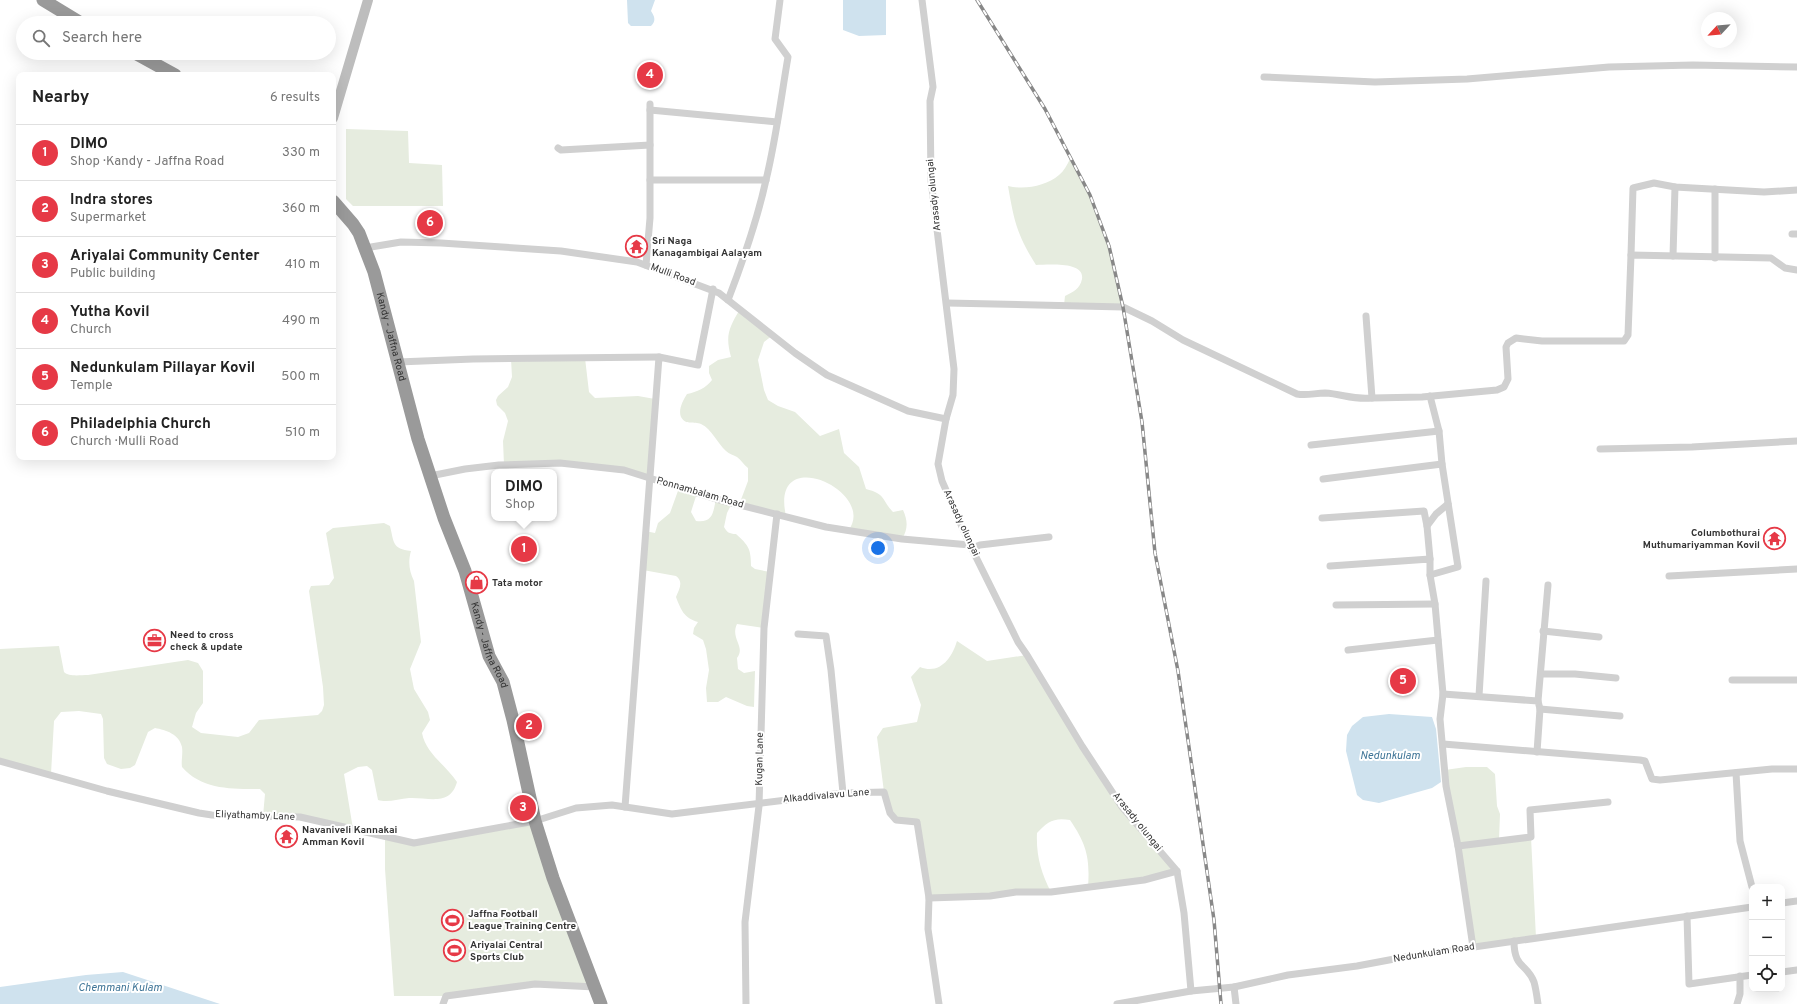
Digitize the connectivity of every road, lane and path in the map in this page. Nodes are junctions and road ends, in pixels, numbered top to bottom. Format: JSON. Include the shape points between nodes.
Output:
{"nodes":[{"id":1,"x":42,"y":0,"type":"edge"},
{"id":2,"x":368,"y":0,"type":"edge"},
{"id":3,"x":780,"y":0,"type":"edge"},
{"id":4,"x":922,"y":0,"type":"edge"},
{"id":5,"x":69,"y":16,"type":"edge"},
{"id":6,"x":147,"y":60,"type":"edge"},
{"id":7,"x":1797,"y":67,"type":"edge"},
{"id":8,"x":169,"y":72,"type":"edge"},
{"id":9,"x":1264,"y":77,"type":"dead end"},
{"id":10,"x":336,"y":108,"type":"edge"},
{"id":11,"x":778,"y":122,"type":"junction"},
{"id":12,"x":650,"y":145,"type":"junction"},
{"id":13,"x":558,"y":148,"type":"dead end"},
{"id":14,"x":650,"y":180,"type":"junction"},
{"id":15,"x":766,"y":180,"type":"junction"},
{"id":16,"x":1675,"y":186,"type":"junction"},
{"id":17,"x":1715,"y":189,"type":"junction"},
{"id":18,"x":1797,"y":190,"type":"edge"},
{"id":19,"x":336,"y":204,"type":"edge"},
{"id":20,"x":365,"y":248,"type":"junction"},
{"id":21,"x":1631,"y":255,"type":"junction"},
{"id":22,"x":1673,"y":256,"type":"junction"},
{"id":23,"x":1715,"y":258,"type":"junction"},
{"id":24,"x":646,"y":265,"type":"junction"},
{"id":25,"x":1797,"y":270,"type":"edge"},
{"id":26,"x":713,"y":290,"type":"junction"},
{"id":27,"x":728,"y":300,"type":"junction"},
{"id":28,"x":947,"y":302,"type":"junction"},
{"id":29,"x":1366,"y":316,"type":"dead end"},
{"id":30,"x":659,"y":357,"type":"junction"},
{"id":31,"x":398,"y":362,"type":"junction"},
{"id":32,"x":1430,"y":396,"type":"junction"},
{"id":33,"x":1372,"y":398,"type":"junction"},
{"id":34,"x":946,"y":418,"type":"junction"},
{"id":35,"x":1439,"y":431,"type":"junction"},
{"id":36,"x":1797,"y":441,"type":"edge"},
{"id":37,"x":1311,"y":445,"type":"dead end"},
{"id":38,"x":1600,"y":449,"type":"dead end"},
{"id":39,"x":1442,"y":464,"type":"junction"},
{"id":40,"x":430,"y":476,"type":"junction"},
{"id":41,"x":649,"y":478,"type":"junction"},
{"id":42,"x":1323,"y":479,"type":"dead end"},
{"id":43,"x":1448,"y":504,"type":"junction"},
{"id":44,"x":777,"y":514,"type":"junction"},
{"id":45,"x":1322,"y":518,"type":"dead end"},
{"id":46,"x":1427,"y":526,"type":"junction"},
{"id":47,"x":1049,"y":537,"type":"dead end"},
{"id":48,"x":971,"y":546,"type":"junction"},
{"id":49,"x":1430,"y":559,"type":"junction"},
{"id":50,"x":1330,"y":566,"type":"dead end"},
{"id":51,"x":1797,"y":569,"type":"edge"},
{"id":52,"x":1430,"y":575,"type":"junction"},
{"id":53,"x":1669,"y":576,"type":"dead end"},
{"id":54,"x":1486,"y":581,"type":"dead end"},
{"id":55,"x":1548,"y":585,"type":"dead end"},
{"id":56,"x":1435,"y":604,"type":"junction"},
{"id":57,"x":1336,"y":605,"type":"dead end"},
{"id":58,"x":1543,"y":630,"type":"junction"},
{"id":59,"x":798,"y":634,"type":"dead end"},
{"id":60,"x":1599,"y":637,"type":"dead end"},
{"id":61,"x":1438,"y":640,"type":"junction"},
{"id":62,"x":1348,"y":650,"type":"dead end"},
{"id":63,"x":1541,"y":674,"type":"junction"},
{"id":64,"x":1616,"y":678,"type":"dead end"},
{"id":65,"x":1732,"y":680,"type":"dead end"},
{"id":66,"x":1797,"y":680,"type":"edge"},
{"id":67,"x":1443,"y":694,"type":"junction"},
{"id":68,"x":1479,"y":696,"type":"junction"},
{"id":69,"x":1538,"y":701,"type":"junction"},
{"id":70,"x":1540,"y":709,"type":"junction"},
{"id":71,"x":1620,"y":716,"type":"dead end"},
{"id":72,"x":1444,"y":744,"type":"junction"},
{"id":73,"x":1537,"y":752,"type":"junction"},
{"id":74,"x":0,"y":761,"type":"edge"},
{"id":75,"x":1797,"y":769,"type":"edge"},
{"id":76,"x":1736,"y":773,"type":"junction"},
{"id":77,"x":843,"y":793,"type":"junction"},
{"id":78,"x":759,"y":802,"type":"junction"},
{"id":79,"x":1608,"y":802,"type":"dead end"},
{"id":80,"x":625,"y":807,"type":"junction"},
{"id":81,"x":535,"y":821,"type":"junction"},
{"id":82,"x":1458,"y":846,"type":"junction"},
{"id":83,"x":1177,"y":871,"type":"junction"},
{"id":84,"x":1751,"y":884,"type":"edge"},
{"id":85,"x":929,"y":898,"type":"junction"},
{"id":86,"x":1797,"y":901,"type":"edge"},
{"id":87,"x":1785,"y":903,"type":"edge"},
{"id":88,"x":1749,"y":907,"type":"edge"},
{"id":89,"x":1687,"y":916,"type":"junction"},
{"id":90,"x":1514,"y":941,"type":"junction"},
{"id":91,"x":1473,"y":947,"type":"junction"},
{"id":92,"x":1797,"y":970,"type":"edge"},
{"id":93,"x":1785,"y":972,"type":"edge"},
{"id":94,"x":1749,"y":975,"type":"edge"},
{"id":95,"x":1740,"y":976,"type":"junction"},
{"id":96,"x":595,"y":987,"type":"junction"},
{"id":97,"x":1234,"y":987,"type":"junction"},
{"id":98,"x":1191,"y":991,"type":"junction"},
{"id":99,"x":443,"y":1004,"type":"edge"},
{"id":100,"x":601,"y":1004,"type":"edge"},
{"id":101,"x":746,"y":1004,"type":"edge"},
{"id":102,"x":939,"y":1004,"type":"edge"},
{"id":103,"x":1117,"y":1004,"type":"edge"},
{"id":104,"x":1236,"y":1004,"type":"edge"},
{"id":105,"x":1538,"y":1004,"type":"edge"},
{"id":106,"x":1737,"y":1004,"type":"edge"}],
"edges":[{"from":1,"to":5,"type":"highway"},
{"from":2,"to":10,"type":"street"},
{"from":3,"to":11,"type":"street","via":[[775,39],[788,56]]},
{"from":4,"to":28,"type":"street","name":"Arasady olungai","via":[[933,87],[930,101],[931,180]]},
{"from":6,"to":8,"type":"highway"},
{"from":7,"to":9,"type":"street","via":[[1609,67],[1474,79],[1375,82]]},
{"from":11,"to":12,"type":"street","via":[[650,107]]},
{"from":11,"to":15,"type":"street"},
{"from":12,"to":13,"type":"street","via":[[561,150]]},
{"from":12,"to":14,"type":"street"},
{"from":14,"to":15,"type":"street"},
{"from":14,"to":24,"type":"street"},
{"from":15,"to":27,"type":"street"},
{"from":16,"to":17,"type":"street"},
{"from":16,"to":21,"type":"street","via":[[1654,183],[1633,188]]},
{"from":16,"to":22,"type":"street"},
{"from":17,"to":18,"type":"street","via":[[1774,192]]},
{"from":17,"to":23,"type":"street"},
{"from":19,"to":20,"type":"highway","name":"Kandy - Jaffna Road","via":[[353,224]]},
{"from":20,"to":24,"type":"street","name":"Mulli Road","via":[[401,242],[441,243],[561,251]]},
{"from":20,"to":31,"type":"highway","name":"Kandy - Jaffna Road"},
{"from":21,"to":22,"type":"street"},
{"from":21,"to":32,"type":"street","via":[[1628,335],[1624,341],[1516,338],[1508,343],[1506,348],[1508,379],[1504,387],[1475,393]]},
{"from":22,"to":23,"type":"street"},
{"from":23,"to":25,"type":"street","via":[[1771,258],[1784,268]]},
{"from":24,"to":26,"type":"street","name":"Mulli Road"},
{"from":26,"to":27,"type":"street","name":"Mulli Road"},
{"from":26,"to":30,"type":"street","via":[[698,365]]},
{"from":27,"to":34,"type":"street","name":"Mulli Road","via":[[827,375],[908,411]]},
{"from":28,"to":33,"type":"street","via":[[1123,307],[1183,340],[1297,394],[1306,396],[1324,393],[1358,400]]},
{"from":28,"to":34,"type":"street","name":"Arasady olungai","via":[[954,369],[953,395]]},
{"from":29,"to":33,"type":"street"},
{"from":30,"to":31,"type":"street"},
{"from":30,"to":41,"type":"street"},
{"from":31,"to":40,"type":"highway","name":"Kandy - Jaffna Road"},
{"from":32,"to":33,"type":"street"},
{"from":32,"to":35,"type":"street"},
{"from":34,"to":48,"type":"street","name":"Arasady olungai","via":[[938,464],[942,481]]},
{"from":35,"to":37,"type":"street"},
{"from":35,"to":39,"type":"street"},
{"from":36,"to":38,"type":"street"},
{"from":39,"to":42,"type":"street"},
{"from":39,"to":43,"type":"street"},
{"from":40,"to":41,"type":"street","name":"Ponnambalam Road","via":[[478,467],[560,463],[624,470]]},
{"from":40,"to":81,"type":"highway","name":"Kandy - Jaffna Road","via":[[465,571],[489,656],[503,682]]},
{"from":41,"to":44,"type":"street","name":"Ponnambalam Road"},
{"from":41,"to":80,"type":"street"},
{"from":43,"to":46,"type":"street"},
{"from":43,"to":52,"type":"street","via":[[1458,567]]},
{"from":44,"to":48,"type":"street","name":"Ponnambalam Road","via":[[826,527],[902,540]]},
{"from":44,"to":78,"type":"street","name":"Kugan Lane","via":[[764,628]]},
{"from":45,"to":46,"type":"street","via":[[1424,511]]},
{"from":46,"to":49,"type":"street"},
{"from":47,"to":48,"type":"street","name":"Ponnambalam Road"},
{"from":48,"to":83,"type":"street","name":"Arasady olungai","via":[[1018,642],[1082,746],[1122,807]]},
{"from":49,"to":50,"type":"street"},
{"from":49,"to":52,"type":"street"},
{"from":51,"to":53,"type":"street"},
{"from":52,"to":56,"type":"street"},
{"from":54,"to":68,"type":"street"},
{"from":55,"to":58,"type":"street"},
{"from":56,"to":57,"type":"street"},
{"from":56,"to":61,"type":"street"},
{"from":58,"to":60,"type":"street"},
{"from":58,"to":63,"type":"street"},
{"from":59,"to":77,"type":"street","via":[[826,636]]},
{"from":61,"to":62,"type":"street"},
{"from":61,"to":67,"type":"street"},
{"from":63,"to":64,"type":"street"},
{"from":63,"to":69,"type":"street"},
{"from":65,"to":66,"type":"street"},
{"from":67,"to":68,"type":"street"},
{"from":67,"to":72,"type":"street","via":[[1440,719]]},
{"from":68,"to":69,"type":"street"},
{"from":69,"to":70,"type":"street"},
{"from":70,"to":71,"type":"street"},
{"from":70,"to":73,"type":"street"},
{"from":72,"to":73,"type":"street"},
{"from":72,"to":82,"type":"street","via":[[1446,786]]},
{"from":73,"to":76,"type":"street","via":[[1645,761],[1652,779],[1660,780]]},
{"from":74,"to":81,"type":"street","name":"Eliyathamby Lane","via":[[106,791],[199,813],[300,817],[414,843]]},
{"from":75,"to":76,"type":"street"},
{"from":76,"to":84,"type":"street","via":[[1740,841]]},
{"from":77,"to":78,"type":"street","name":"Alkaddivalavu Lane"},
{"from":77,"to":85,"type":"street","name":"Alkaddivalavu Lane","via":[[884,792],[890,813],[896,820],[917,822]]},
{"from":78,"to":80,"type":"street","name":"Alkaddivalavu Lane","via":[[672,814]]},
{"from":78,"to":101,"type":"street","name":"Kugan Lane","via":[[745,922]]},
{"from":79,"to":82,"type":"street","via":[[1530,810],[1531,837]]},
{"from":80,"to":81,"type":"street","name":"Alkaddivalavu Lane","via":[[612,805],[576,808]]},
{"from":81,"to":96,"type":"highway","name":"Kandy - Jaffna Road","via":[[552,878]]},
{"from":82,"to":91,"type":"street"},
{"from":83,"to":85,"type":"street","via":[[1144,880],[1051,892]]},
{"from":83,"to":98,"type":"street","via":[[1184,913]]},
{"from":85,"to":102,"type":"street","name":"Alkaddivalavu Lane","via":[[928,929]]},
{"from":86,"to":87,"type":"street"},
{"from":88,"to":89,"type":"street","name":"Nedunkulam Road"},
{"from":89,"to":90,"type":"street","name":"Nedunkulam Road"},
{"from":89,"to":95,"type":"street","via":[[1689,984]]},
{"from":90,"to":91,"type":"street","name":"Nedunkulam Road"},
{"from":90,"to":105,"type":"street","via":[[1514,953],[1519,964],[1534,982]]},
{"from":91,"to":97,"type":"street","name":"Nedunkulam Road","via":[[1288,975]]},
{"from":92,"to":93,"type":"street"},
{"from":94,"to":95,"type":"street"},
{"from":95,"to":106,"type":"street"},
{"from":96,"to":99,"type":"street","via":[[535,984],[505,987],[446,996]]},
{"from":96,"to":100,"type":"highway","name":"Kandy - Jaffna Road"},
{"from":97,"to":98,"type":"street","name":"Nedunkulam Road"},
{"from":97,"to":104,"type":"street"},
{"from":98,"to":103,"type":"street","name":"Nedunkulam Road"}]}
